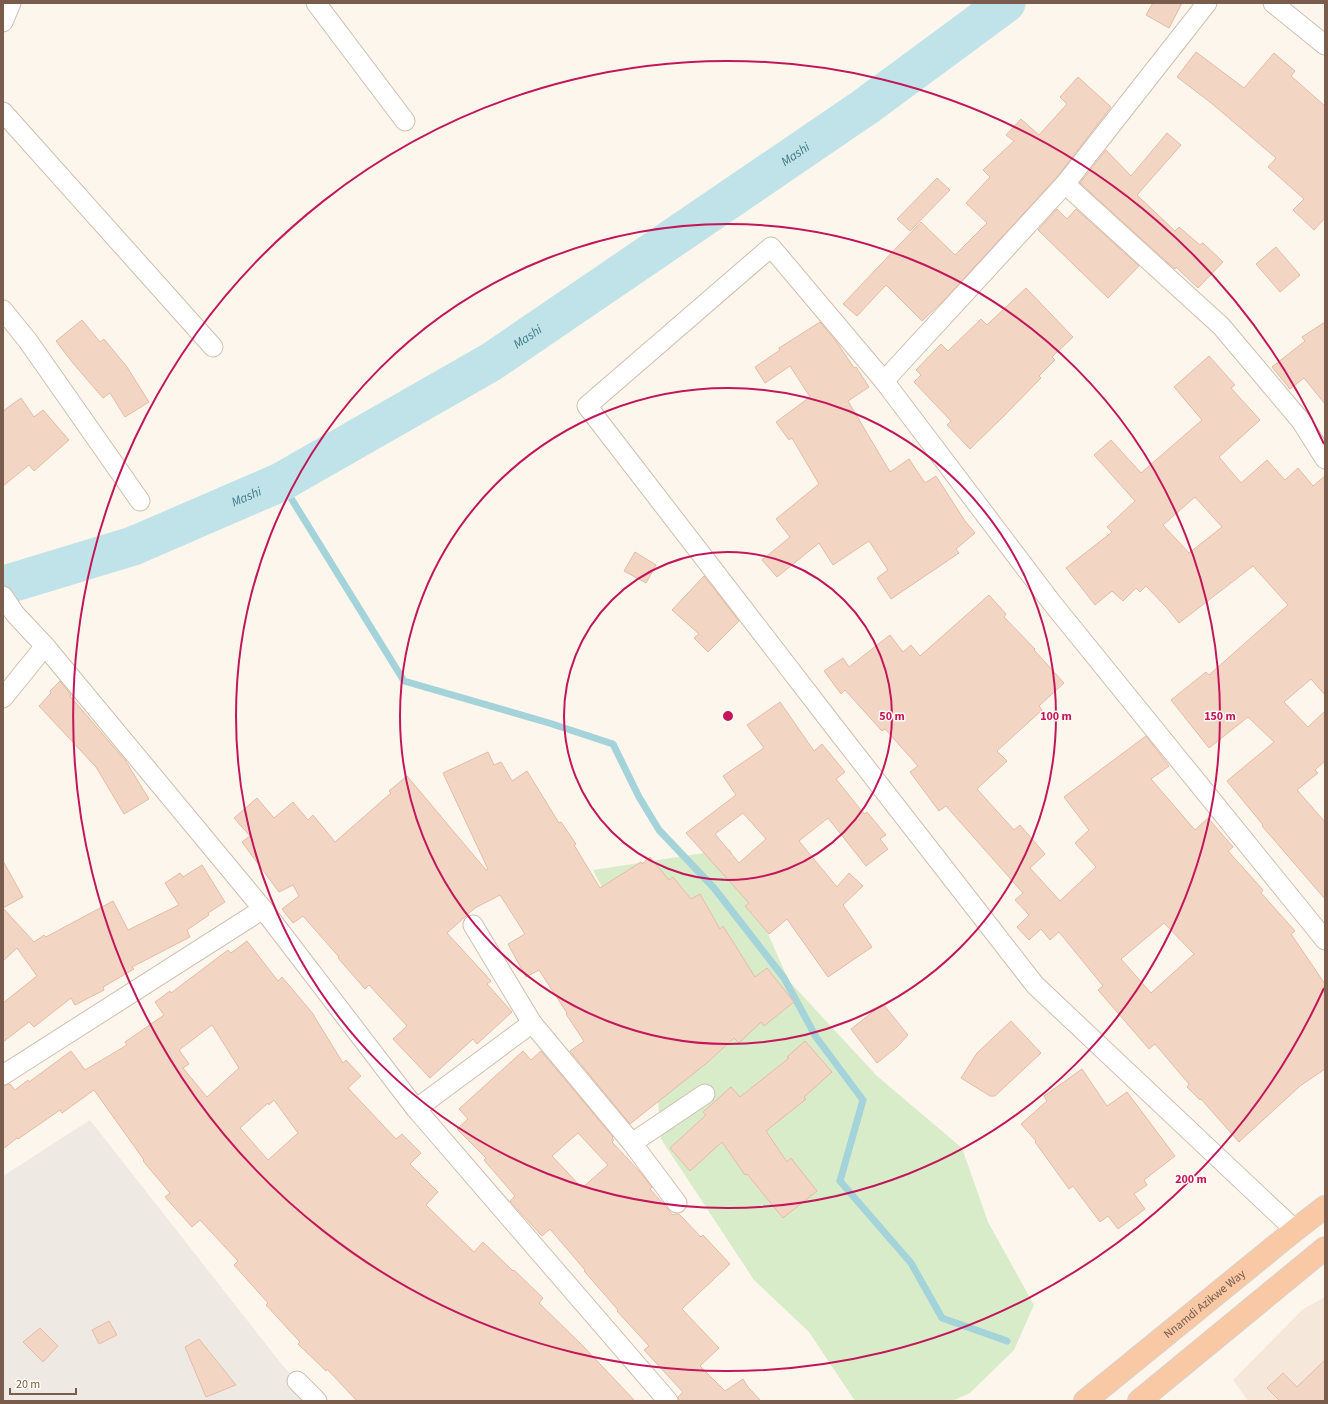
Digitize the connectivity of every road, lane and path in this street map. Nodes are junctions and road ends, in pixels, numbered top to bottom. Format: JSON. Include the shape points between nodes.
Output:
{"nodes":[{"id":1,"x":11,"y":3,"type":"edge"},
{"id":2,"x":316,"y":3,"type":"edge"},
{"id":3,"x":1206,"y":3,"type":"edge"},
{"id":4,"x":1273,"y":3,"type":"edge"},
{"id":5,"x":3,"y":22,"type":"edge"},
{"id":6,"x":1325,"y":45,"type":"edge"},
{"id":7,"x":3,"y":112,"type":"edge"},
{"id":8,"x":405,"y":121,"type":"dead end"},
{"id":9,"x":1065,"y":184,"type":"junction"},
{"id":10,"x":3,"y":310,"type":"edge"},
{"id":11,"x":213,"y":347,"type":"dead end"},
{"id":12,"x":884,"y":381,"type":"junction"},
{"id":13,"x":1325,"y":459,"type":"edge"},
{"id":14,"x":140,"y":500,"type":"dead end"},
{"id":15,"x":3,"y":596,"type":"edge"},
{"id":16,"x":45,"y":646,"type":"junction"},
{"id":17,"x":3,"y":698,"type":"edge"},
{"id":18,"x":263,"y":909,"type":"junction"},
{"id":19,"x":473,"y":925,"type":"dead end"},
{"id":20,"x":1325,"y":940,"type":"edge"},
{"id":21,"x":532,"y":1023,"type":"junction"},
{"id":22,"x":3,"y":1074,"type":"edge"},
{"id":23,"x":705,"y":1094,"type":"dead end"},
{"id":24,"x":416,"y":1109,"type":"junction"},
{"id":25,"x":632,"y":1143,"type":"junction"},
{"id":26,"x":677,"y":1203,"type":"dead end"},
{"id":27,"x":1325,"y":1207,"type":"edge"},
{"id":28,"x":1295,"y":1230,"type":"junction"},
{"id":29,"x":1325,"y":1250,"type":"edge"},
{"id":30,"x":297,"y":1381,"type":"dead end"},
{"id":31,"x":317,"y":1401,"type":"edge"},
{"id":32,"x":668,"y":1401,"type":"edge"},
{"id":33,"x":1085,"y":1401,"type":"edge"},
{"id":34,"x":1139,"y":1401,"type":"edge"}],
"edges":[{"from":1,"to":5,"type":"street"},
{"from":2,"to":8,"type":"street"},
{"from":3,"to":9,"type":"street"},
{"from":4,"to":6,"type":"street"},
{"from":7,"to":11,"type":"street"},
{"from":9,"to":12,"type":"street"},
{"from":9,"to":13,"type":"street","via":[[1221,326],[1301,421]]},
{"from":10,"to":14,"type":"street","via":[[28,341]]},
{"from":12,"to":20,"type":"street","via":[[1052,604]]},
{"from":12,"to":28,"type":"street","via":[[771,247],[587,406],[1034,985]]},
{"from":15,"to":16,"type":"street"},
{"from":16,"to":17,"type":"street"},
{"from":16,"to":18,"type":"street"},
{"from":18,"to":22,"type":"street"},
{"from":18,"to":24,"type":"street"},
{"from":19,"to":21,"type":"street"},
{"from":21,"to":24,"type":"street"},
{"from":21,"to":25,"type":"street"},
{"from":23,"to":25,"type":"street"},
{"from":24,"to":32,"type":"street"},
{"from":25,"to":26,"type":"street"},
{"from":27,"to":28,"type":"highway","name":"Nnamdi Azikwe Way"},
{"from":28,"to":33,"type":"highway","name":"Nnamdi Azikwe Way"},
{"from":29,"to":34,"type":"highway"},
{"from":30,"to":31,"type":"street"}]}
